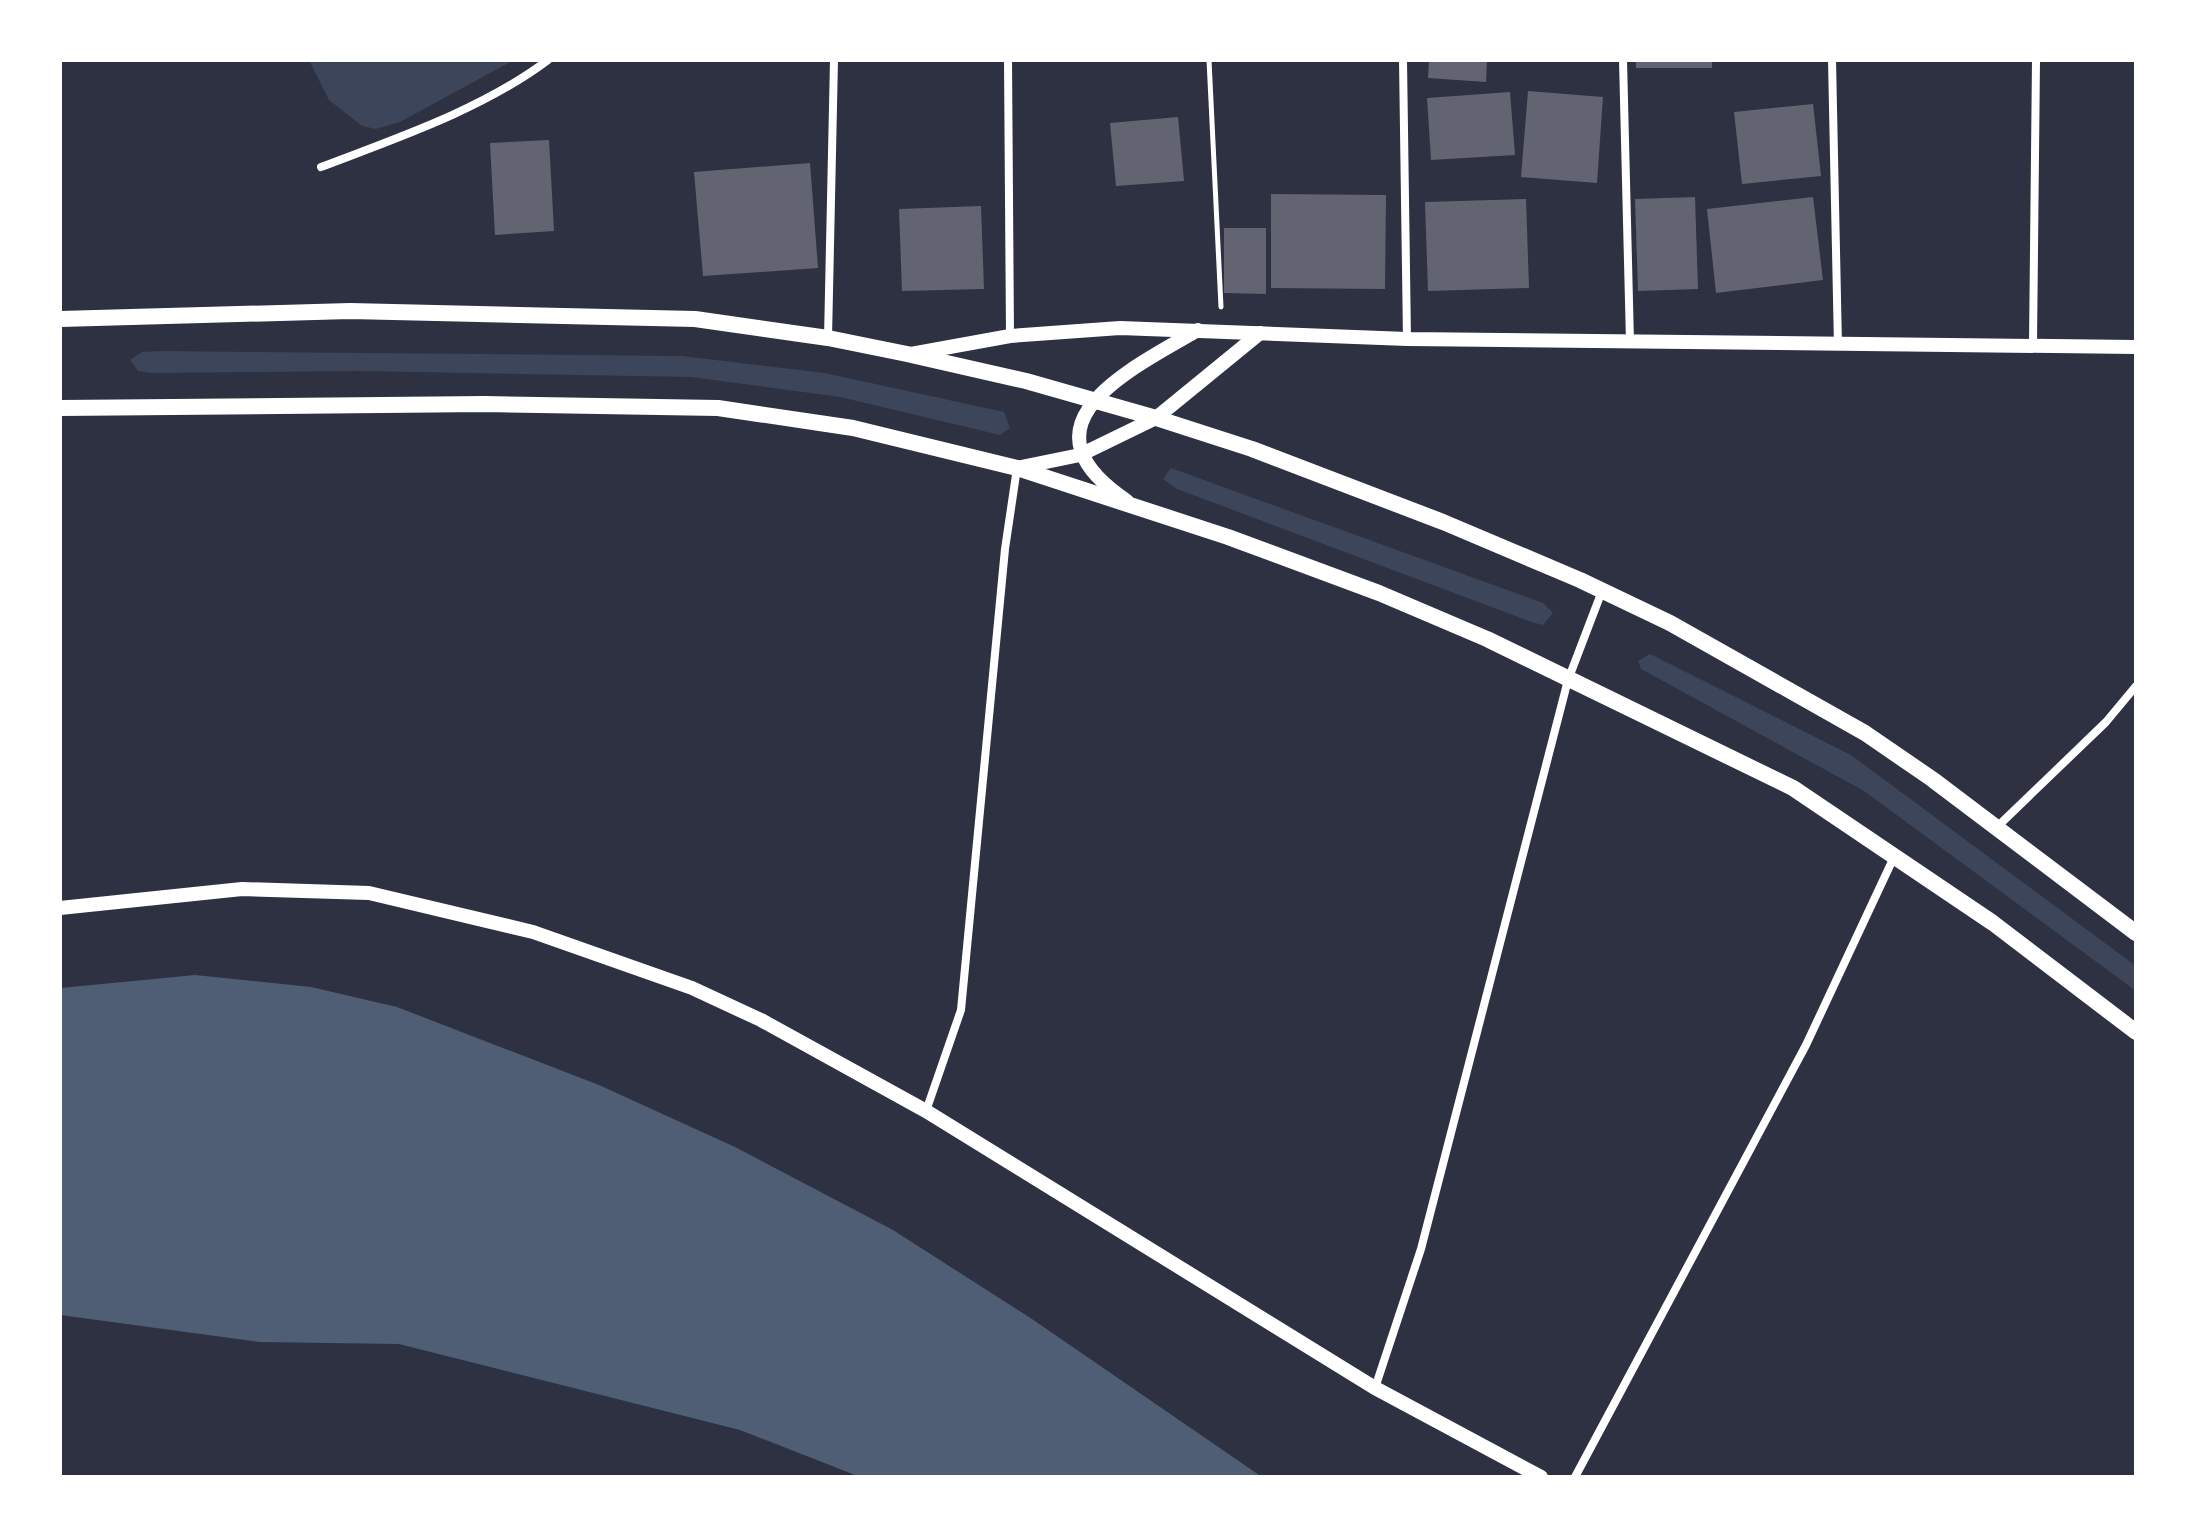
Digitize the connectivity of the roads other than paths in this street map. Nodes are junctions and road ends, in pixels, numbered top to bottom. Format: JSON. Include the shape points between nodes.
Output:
{"nodes":[{"id":1,"x":548,"y":60,"type":"edge"},
{"id":2,"x":834,"y":60,"type":"edge"},
{"id":3,"x":1008,"y":60,"type":"edge"},
{"id":4,"x":1403,"y":60,"type":"edge"},
{"id":5,"x":1623,"y":60,"type":"edge"},
{"id":6,"x":1832,"y":60,"type":"edge"},
{"id":7,"x":2036,"y":60,"type":"edge"},
{"id":8,"x":321,"y":167,"type":"dead end"},
{"id":9,"x":60,"y":319,"type":"edge"},
{"id":10,"x":1198,"y":330,"type":"junction"},
{"id":11,"x":1260,"y":333,"type":"junction"},
{"id":12,"x":1010,"y":336,"type":"junction"},
{"id":13,"x":828,"y":338,"type":"junction"},
{"id":14,"x":1407,"y":339,"type":"junction"},
{"id":15,"x":1630,"y":342,"type":"junction"},
{"id":16,"x":2033,"y":344,"type":"junction"},
{"id":17,"x":1838,"y":346,"type":"junction"},
{"id":18,"x":2136,"y":347,"type":"edge"},
{"id":19,"x":907,"y":354,"type":"junction"},
{"id":20,"x":1094,"y":400,"type":"junction"},
{"id":21,"x":60,"y":408,"type":"edge"},
{"id":22,"x":1156,"y":418,"type":"junction"},
{"id":23,"x":1080,"y":455,"type":"junction"},
{"id":24,"x":1017,"y":468,"type":"junction"},
{"id":25,"x":1138,"y":507,"type":"junction"},
{"id":26,"x":1602,"y":591,"type":"junction"},
{"id":27,"x":1568,"y":680,"type":"junction"},
{"id":28,"x":2136,"y":686,"type":"edge"},
{"id":29,"x":1997,"y":827,"type":"junction"},
{"id":30,"x":1894,"y":856,"type":"junction"},
{"id":31,"x":60,"y":908,"type":"edge"},
{"id":32,"x":2136,"y":933,"type":"edge"},
{"id":33,"x":2136,"y":1032,"type":"edge"},
{"id":34,"x":926,"y":1111,"type":"junction"},
{"id":35,"x":1375,"y":1388,"type":"junction"},
{"id":36,"x":1541,"y":1477,"type":"edge"},
{"id":37,"x":1575,"y":1477,"type":"edge"}],
"edges":[{"from":1,"to":8,"type":"street","via":[[477,101]]},
{"from":2,"to":13,"type":"street"},
{"from":3,"to":12,"type":"street"},
{"from":4,"to":14,"type":"street"},
{"from":5,"to":15,"type":"street"},
{"from":6,"to":17,"type":"street"},
{"from":7,"to":16,"type":"street"},
{"from":9,"to":13,"type":"main road","via":[[350,311],[680,319]]},
{"from":10,"to":11,"type":"street"},
{"from":10,"to":12,"type":"street","via":[[1120,328]]},
{"from":10,"to":20,"type":"street","via":[[1149,358]]},
{"from":11,"to":14,"type":"street"},
{"from":11,"to":22,"type":"street"},
{"from":12,"to":19,"type":"street"},
{"from":13,"to":19,"type":"main road"},
{"from":14,"to":15,"type":"street"},
{"from":15,"to":17,"type":"street"},
{"from":16,"to":17,"type":"street"},
{"from":16,"to":18,"type":"street"},
{"from":19,"to":20,"type":"main road"},
{"from":20,"to":22,"type":"main road"},
{"from":20,"to":23,"type":"street","via":[[1078,434]]},
{"from":21,"to":24,"type":"main road","via":[[718,408],[853,428]]},
{"from":22,"to":23,"type":"street"},
{"from":22,"to":26,"type":"main road","via":[[1443,522]]},
{"from":23,"to":24,"type":"street"},
{"from":23,"to":25,"type":"street","via":[[1090,472]]},
{"from":24,"to":25,"type":"main road"},
{"from":24,"to":34,"type":"street","via":[[961,1010]]},
{"from":25,"to":27,"type":"main road","via":[[1379,593]]},
{"from":26,"to":27,"type":"street"},
{"from":26,"to":29,"type":"main road","via":[[1670,623],[1865,733]]},
{"from":27,"to":30,"type":"main road","via":[[1793,788]]},
{"from":27,"to":35,"type":"street","via":[[1421,1249]]},
{"from":28,"to":29,"type":"street"},
{"from":29,"to":32,"type":"main road"},
{"from":30,"to":33,"type":"main road","via":[[1993,923]]},
{"from":30,"to":37,"type":"street","via":[[1806,1045]]},
{"from":31,"to":34,"type":"street","via":[[172,894],[301,888],[369,893],[441,909],[533,932],[692,988]]},
{"from":34,"to":35,"type":"street"},
{"from":35,"to":36,"type":"street"}]}
